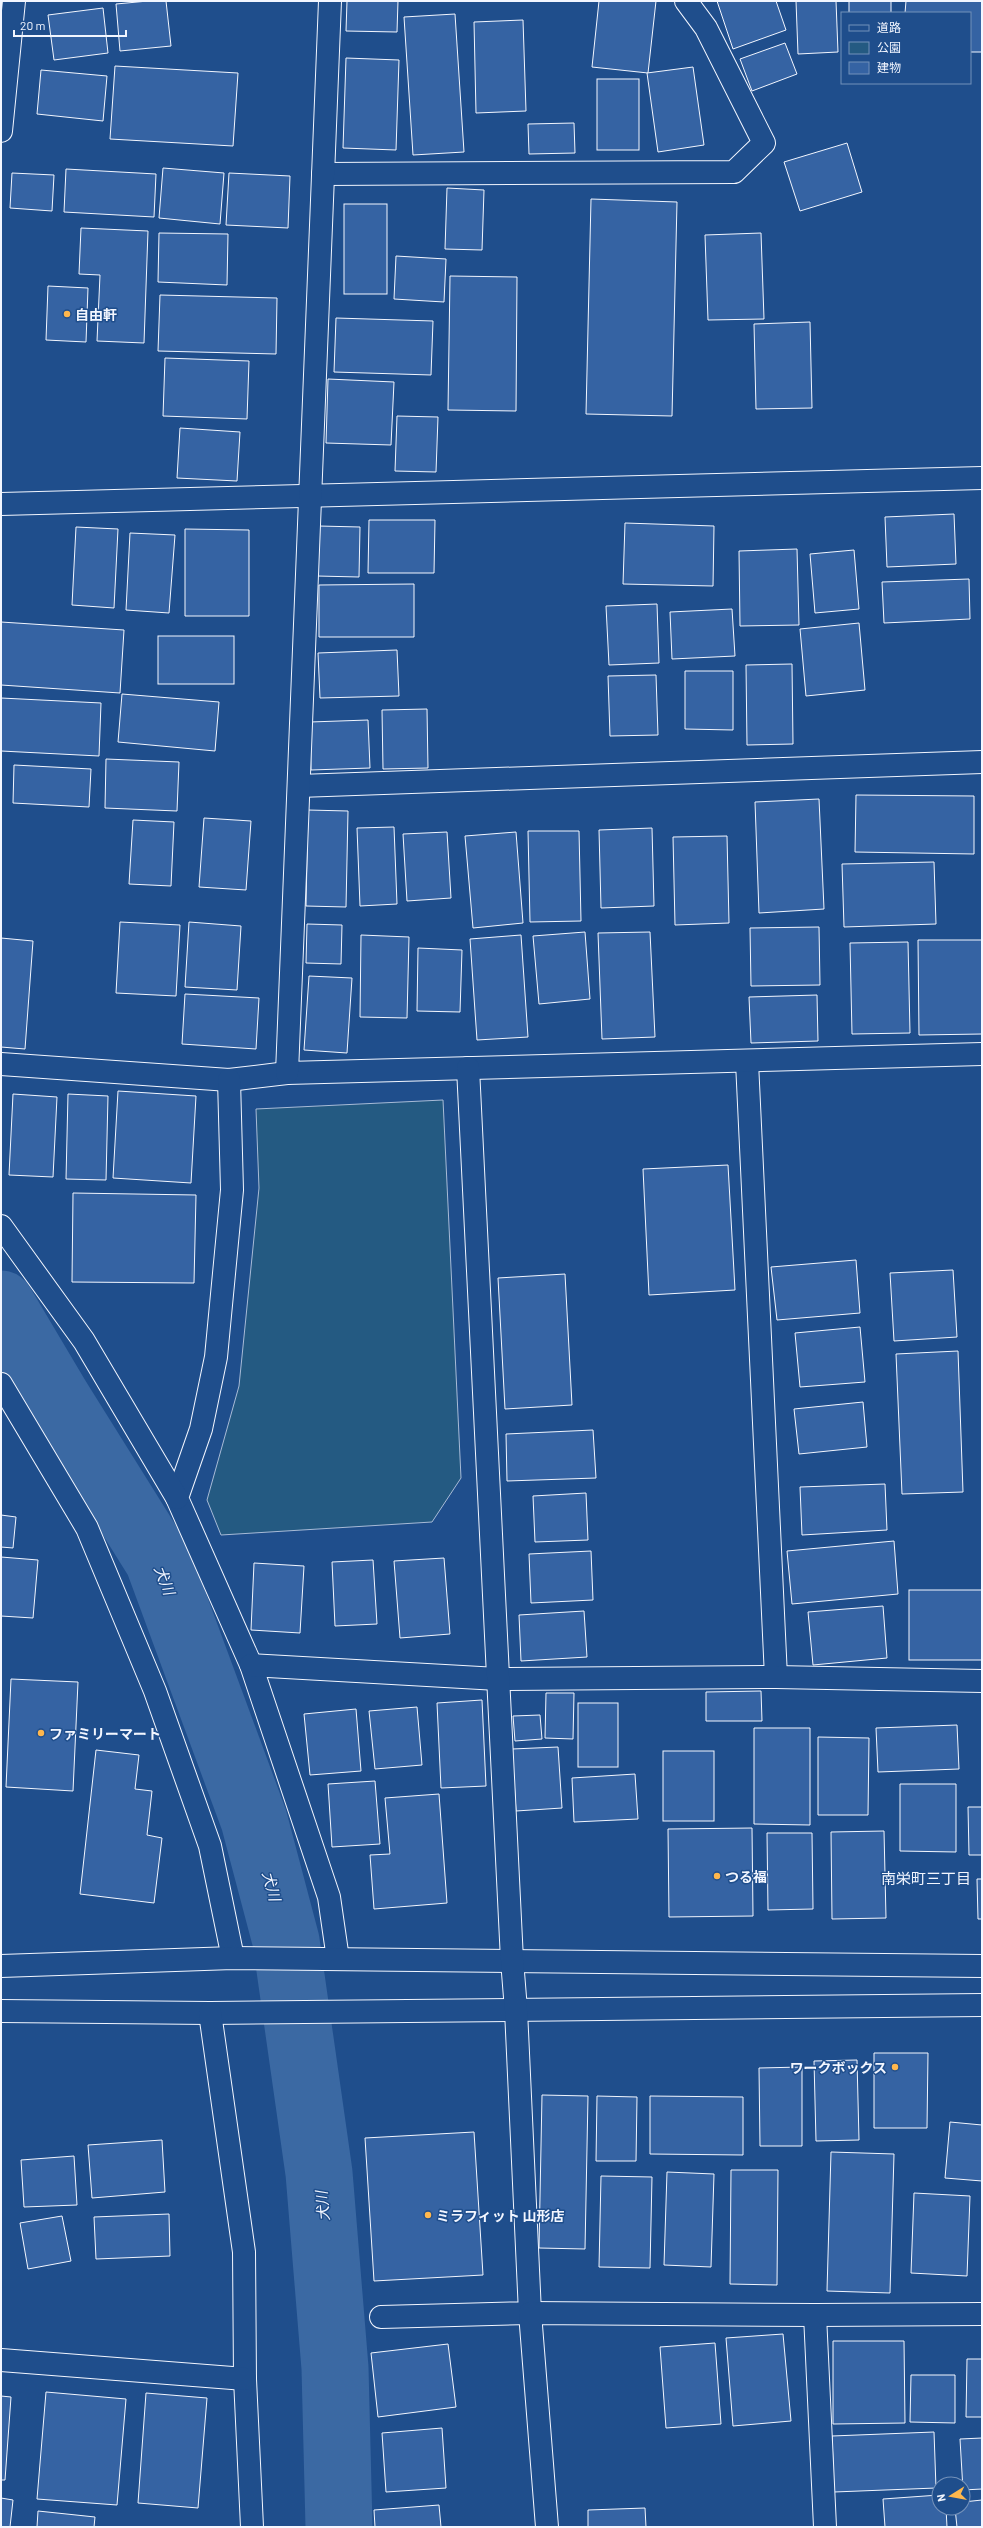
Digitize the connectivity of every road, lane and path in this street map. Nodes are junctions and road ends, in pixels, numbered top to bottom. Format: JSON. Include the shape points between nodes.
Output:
{"nodes":[{"id":1,"x":14,"y":1,"type":"edge"},
{"id":2,"x":330,"y":1,"type":"edge"},
{"id":3,"x":686,"y":1,"type":"edge"},
{"id":4,"x":1,"y":131,"type":"edge"},
{"id":5,"x":323,"y":174,"type":"junction"},
{"id":6,"x":982,"y":478,"type":"edge"},
{"id":7,"x":309,"y":495,"type":"junction"},
{"id":8,"x":1,"y":504,"type":"edge"},
{"id":9,"x":982,"y":762,"type":"edge"},
{"id":10,"x":299,"y":786,"type":"junction"},
{"id":11,"x":982,"y":1054,"type":"edge"},
{"id":12,"x":747,"y":1062,"type":"junction"},
{"id":13,"x":1,"y":1064,"type":"edge"},
{"id":14,"x":468,"y":1068,"type":"junction"},
{"id":15,"x":287,"y":1073,"type":"junction"},
{"id":16,"x":229,"y":1080,"type":"junction"},
{"id":17,"x":1,"y":1226,"type":"edge"},
{"id":18,"x":1,"y":1384,"type":"edge"},
{"id":19,"x":177,"y":1498,"type":"junction"},
{"id":20,"x":251,"y":1664,"type":"junction"},
{"id":21,"x":776,"y":1677,"type":"junction"},
{"id":22,"x":498,"y":1679,"type":"junction"},
{"id":23,"x":982,"y":1680,"type":"edge"},
{"id":24,"x":238,"y":1958,"type":"junction"},
{"id":25,"x":338,"y":1959,"type":"junction"},
{"id":26,"x":512,"y":1960,"type":"junction"},
{"id":27,"x":1,"y":1966,"type":"edge"},
{"id":28,"x":982,"y":1966,"type":"edge"},
{"id":29,"x":982,"y":2005,"type":"edge"},
{"id":30,"x":516,"y":2010,"type":"junction"},
{"id":31,"x":1,"y":2012,"type":"edge"},
{"id":32,"x":210,"y":2013,"type":"junction"},
{"id":33,"x":530,"y":2313,"type":"junction"},
{"id":34,"x":982,"y":2314,"type":"edge"},
{"id":35,"x":815,"y":2315,"type":"junction"},
{"id":36,"x":381,"y":2317,"type":"dead end"},
{"id":37,"x":1,"y":2360,"type":"edge"},
{"id":38,"x":245,"y":2379,"type":"junction"},
{"id":39,"x":252,"y":2527,"type":"edge"},
{"id":40,"x":546,"y":2527,"type":"edge"},
{"id":41,"x":825,"y":2527,"type":"edge"}],
"edges":[{"from":1,"to":4,"type":"street"},
{"from":2,"to":5,"type":"street"},
{"from":3,"to":5,"type":"street","via":[[706,28],[764,143],[734,172]]},
{"from":5,"to":7,"type":"street"},
{"from":6,"to":7,"type":"street"},
{"from":7,"to":8,"type":"street"},
{"from":7,"to":10,"type":"street"},
{"from":9,"to":10,"type":"street"},
{"from":10,"to":15,"type":"street"},
{"from":11,"to":12,"type":"street"},
{"from":12,"to":14,"type":"street"},
{"from":12,"to":21,"type":"street"},
{"from":13,"to":16,"type":"street"},
{"from":14,"to":15,"type":"street"},
{"from":14,"to":22,"type":"street"},
{"from":15,"to":16,"type":"street"},
{"from":16,"to":19,"type":"street","via":[[232,1190],[216,1357],[200,1429]]},
{"from":17,"to":19,"type":"street","via":[[84,1341]]},
{"from":18,"to":24,"type":"street","via":[[86,1528],[150,1679],[210,1846]]},
{"from":19,"to":20,"type":"street"},
{"from":20,"to":22,"type":"street"},
{"from":20,"to":25,"type":"street","via":[[330,1897]]},
{"from":21,"to":22,"type":"street"},
{"from":21,"to":23,"type":"street"},
{"from":22,"to":26,"type":"street"},
{"from":24,"to":25,"type":"street"},
{"from":24,"to":27,"type":"street"},
{"from":25,"to":26,"type":"street"},
{"from":26,"to":28,"type":"street"},
{"from":26,"to":30,"type":"street"},
{"from":29,"to":30,"type":"street"},
{"from":30,"to":32,"type":"street"},
{"from":30,"to":33,"type":"street"},
{"from":31,"to":32,"type":"street"},
{"from":32,"to":38,"type":"street","via":[[244,2252]]},
{"from":33,"to":35,"type":"street"},
{"from":33,"to":36,"type":"street"},
{"from":33,"to":40,"type":"street"},
{"from":34,"to":35,"type":"street"},
{"from":35,"to":41,"type":"street"},
{"from":37,"to":38,"type":"street"},
{"from":38,"to":39,"type":"street"}]}
